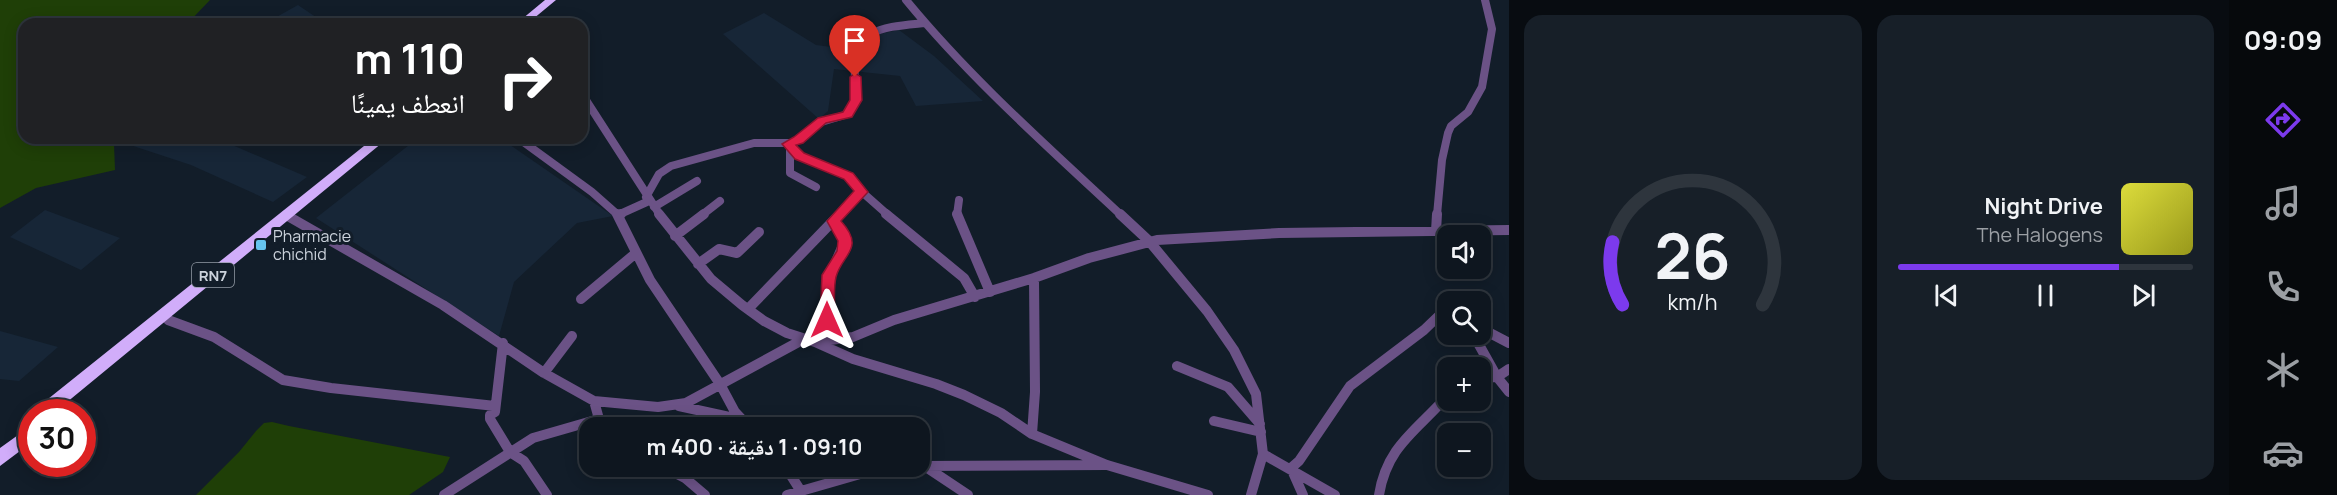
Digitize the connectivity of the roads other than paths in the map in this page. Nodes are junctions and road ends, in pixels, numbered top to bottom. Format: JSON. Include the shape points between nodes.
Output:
{"nodes":[{"id":1,"x":550,"y":0,"type":"edge"},
{"id":2,"x":559,"y":0,"type":"edge"},
{"id":3,"x":906,"y":0,"type":"edge"},
{"id":4,"x":1485,"y":0,"type":"edge"},
{"id":5,"x":528,"y":18,"type":"edge"},
{"id":6,"x":536,"y":18,"type":"edge"},
{"id":7,"x":925,"y":23,"type":"junction"},
{"id":8,"x":588,"y":104,"type":"edge"},
{"id":9,"x":374,"y":144,"type":"edge"},
{"id":10,"x":382,"y":144,"type":"edge"},
{"id":11,"x":526,"y":144,"type":"edge"},
{"id":12,"x":789,"y":146,"type":"junction"},
{"id":13,"x":697,"y":181,"type":"dead end"},
{"id":14,"x":816,"y":188,"type":"dead end"},
{"id":15,"x":862,"y":192,"type":"junction"},
{"id":16,"x":959,"y":200,"type":"dead end"},
{"id":17,"x":720,"y":201,"type":"dead end"},
{"id":18,"x":649,"y":202,"type":"junction"},
{"id":19,"x":618,"y":215,"type":"junction"},
{"id":20,"x":290,"y":217,"type":"junction"},
{"id":21,"x":833,"y":221,"type":"junction"},
{"id":22,"x":1509,"y":230,"type":"edge"},
{"id":23,"x":1436,"y":231,"type":"junction"},
{"id":24,"x":759,"y":232,"type":"dead end"},
{"id":25,"x":675,"y":236,"type":"junction"},
{"id":26,"x":1149,"y":242,"type":"junction"},
{"id":27,"x":636,"y":253,"type":"junction"},
{"id":28,"x":698,"y":264,"type":"junction"},
{"id":29,"x":1034,"y":278,"type":"junction"},
{"id":30,"x":990,"y":292,"type":"junction"},
{"id":31,"x":975,"y":297,"type":"junction"},
{"id":32,"x":580,"y":299,"type":"dead end"},
{"id":33,"x":748,"y":309,"type":"junction"},
{"id":34,"x":1437,"y":318,"type":"edge"},
{"id":35,"x":168,"y":320,"type":"junction"},
{"id":36,"x":1491,"y":334,"type":"edge"},
{"id":37,"x":572,"y":336,"type":"dead end"},
{"id":38,"x":831,"y":340,"type":"junction"},
{"id":39,"x":809,"y":341,"type":"junction"},
{"id":40,"x":502,"y":343,"type":"junction"},
{"id":41,"x":1509,"y":343,"type":"edge"},
{"id":42,"x":1479,"y":345,"type":"edge"},
{"id":43,"x":1177,"y":366,"type":"dead end"},
{"id":44,"x":1509,"y":369,"type":"edge"},
{"id":45,"x":544,"y":373,"type":"junction"},
{"id":46,"x":1491,"y":377,"type":"edge"},
{"id":47,"x":1497,"y":377,"type":"junction"},
{"id":48,"x":720,"y":384,"type":"junction"},
{"id":49,"x":1509,"y":393,"type":"edge"},
{"id":50,"x":60,"y":399,"type":"edge"},
{"id":51,"x":72,"y":399,"type":"edge"},
{"id":52,"x":594,"y":401,"type":"junction"},
{"id":53,"x":676,"y":405,"type":"junction"},
{"id":54,"x":495,"y":406,"type":"junction"},
{"id":55,"x":1437,"y":408,"type":"edge"},
{"id":56,"x":598,"y":417,"type":"edge"},
{"id":57,"x":720,"y":417,"type":"edge"},
{"id":58,"x":740,"y":417,"type":"edge"},
{"id":59,"x":1214,"y":421,"type":"dead end"},
{"id":60,"x":579,"y":425,"type":"edge"},
{"id":61,"x":1260,"y":428,"type":"junction"},
{"id":62,"x":18,"y":434,"type":"edge"},
{"id":63,"x":1032,"y":434,"type":"junction"},
{"id":64,"x":18,"y":443,"type":"edge"},
{"id":65,"x":0,"y":448,"type":"edge"},
{"id":66,"x":510,"y":452,"type":"junction"},
{"id":67,"x":1263,"y":454,"type":"junction"},
{"id":68,"x":0,"y":458,"type":"edge"},
{"id":69,"x":1107,"y":465,"type":"junction"},
{"id":70,"x":930,"y":467,"type":"edge"},
{"id":71,"x":1291,"y":468,"type":"junction"},
{"id":72,"x":930,"y":471,"type":"edge"},
{"id":73,"x":683,"y":477,"type":"edge"},
{"id":74,"x":791,"y":477,"type":"edge"},
{"id":75,"x":844,"y":477,"type":"edge"},
{"id":76,"x":802,"y":493,"type":"edge"},
{"id":77,"x":444,"y":495,"type":"edge"},
{"id":78,"x":548,"y":495,"type":"edge"},
{"id":79,"x":705,"y":495,"type":"edge"},
{"id":80,"x":787,"y":495,"type":"edge"},
{"id":81,"x":968,"y":495,"type":"edge"},
{"id":82,"x":1208,"y":495,"type":"edge"},
{"id":83,"x":1251,"y":495,"type":"edge"},
{"id":84,"x":1303,"y":495,"type":"edge"},
{"id":85,"x":1335,"y":495,"type":"edge"},
{"id":86,"x":1379,"y":495,"type":"edge"}],
"edges":[{"from":1,"to":5,"type":"highway"},
{"from":2,"to":6,"type":"highway"},
{"from":3,"to":7,"type":"street"},
{"from":4,"to":23,"type":"street","via":[[1492,29],[1482,87],[1468,111],[1448,133]]},
{"from":7,"to":12,"type":"street","via":[[866,35],[854,57],[856,100],[850,112],[822,120]]},
{"from":7,"to":26,"type":"street","via":[[993,95]]},
{"from":8,"to":18,"type":"street"},
{"from":9,"to":20,"type":"highway","number":"RN7"},
{"from":10,"to":20,"type":"highway","number":"RN7"},
{"from":11,"to":19,"type":"street"},
{"from":12,"to":14,"type":"street","via":[[790,174]]},
{"from":12,"to":15,"type":"street","via":[[800,156],[849,176]]},
{"from":12,"to":18,"type":"street","via":[[754,143],[671,165],[659,174]]},
{"from":13,"to":18,"type":"street"},
{"from":15,"to":21,"type":"street"},
{"from":15,"to":31,"type":"street","via":[[954,268]]},
{"from":16,"to":30,"type":"street","via":[[960,222]]},
{"from":17,"to":25,"type":"street"},
{"from":18,"to":19,"type":"street"},
{"from":18,"to":25,"type":"street"},
{"from":19,"to":27,"type":"street"},
{"from":20,"to":35,"type":"highway","number":"RN7"},
{"from":20,"to":40,"type":"street"},
{"from":20,"to":50,"type":"highway","number":"RN7"},
{"from":21,"to":33,"type":"street"},
{"from":21,"to":38,"type":"street","via":[[845,241],[844,252],[829,275],[827,286]]},
{"from":22,"to":23,"type":"street"},
{"from":23,"to":26,"type":"street","via":[[1279,233]]},
{"from":24,"to":28,"type":"street","via":[[738,253],[719,249]]},
{"from":25,"to":28,"type":"street"},
{"from":26,"to":29,"type":"street"},
{"from":26,"to":61,"type":"street","via":[[1207,310],[1234,350],[1256,394]]},
{"from":27,"to":32,"type":"street"},
{"from":27,"to":48,"type":"street"},
{"from":28,"to":33,"type":"street"},
{"from":29,"to":30,"type":"street"},
{"from":29,"to":63,"type":"street"},
{"from":30,"to":31,"type":"street"},
{"from":31,"to":38,"type":"street","via":[[894,320],[853,337]]},
{"from":33,"to":39,"type":"street","via":[[786,333]]},
{"from":34,"to":71,"type":"street","via":[[1350,386]]},
{"from":35,"to":51,"type":"highway","number":"RN7"},
{"from":35,"to":54,"type":"street","via":[[214,337],[283,380]]},
{"from":36,"to":41,"type":"street"},
{"from":37,"to":45,"type":"street"},
{"from":38,"to":39,"type":"street"},
{"from":39,"to":48,"type":"street"},
{"from":39,"to":63,"type":"street","via":[[964,395]]},
{"from":40,"to":45,"type":"street"},
{"from":40,"to":54,"type":"street"},
{"from":42,"to":47,"type":"street"},
{"from":43,"to":61,"type":"street","via":[[1228,387]]},
{"from":44,"to":47,"type":"street"},
{"from":45,"to":52,"type":"street"},
{"from":46,"to":47,"type":"street"},
{"from":47,"to":49,"type":"street"},
{"from":48,"to":53,"type":"street","via":[[694,400]]},
{"from":48,"to":58,"type":"street"},
{"from":52,"to":53,"type":"street"},
{"from":52,"to":56,"type":"street"},
{"from":53,"to":57,"type":"street"},
{"from":54,"to":66,"type":"street","via":[[490,419]]},
{"from":55,"to":86,"type":"street","via":[[1398,444]]},
{"from":59,"to":61,"type":"street"},
{"from":60,"to":66,"type":"street","via":[[533,438]]},
{"from":61,"to":67,"type":"street"},
{"from":62,"to":65,"type":"highway"},
{"from":63,"to":69,"type":"street"},
{"from":64,"to":68,"type":"highway"},
{"from":66,"to":77,"type":"street"},
{"from":66,"to":78,"type":"street","via":[[524,461]]},
{"from":67,"to":71,"type":"street"},
{"from":67,"to":83,"type":"street"},
{"from":69,"to":70,"type":"street"},
{"from":69,"to":82,"type":"street"},
{"from":71,"to":84,"type":"street"},
{"from":71,"to":85,"type":"street"},
{"from":72,"to":81,"type":"street"},
{"from":73,"to":79,"type":"street"},
{"from":74,"to":76,"type":"street"},
{"from":75,"to":76,"type":"street"},
{"from":76,"to":80,"type":"street"}]}
